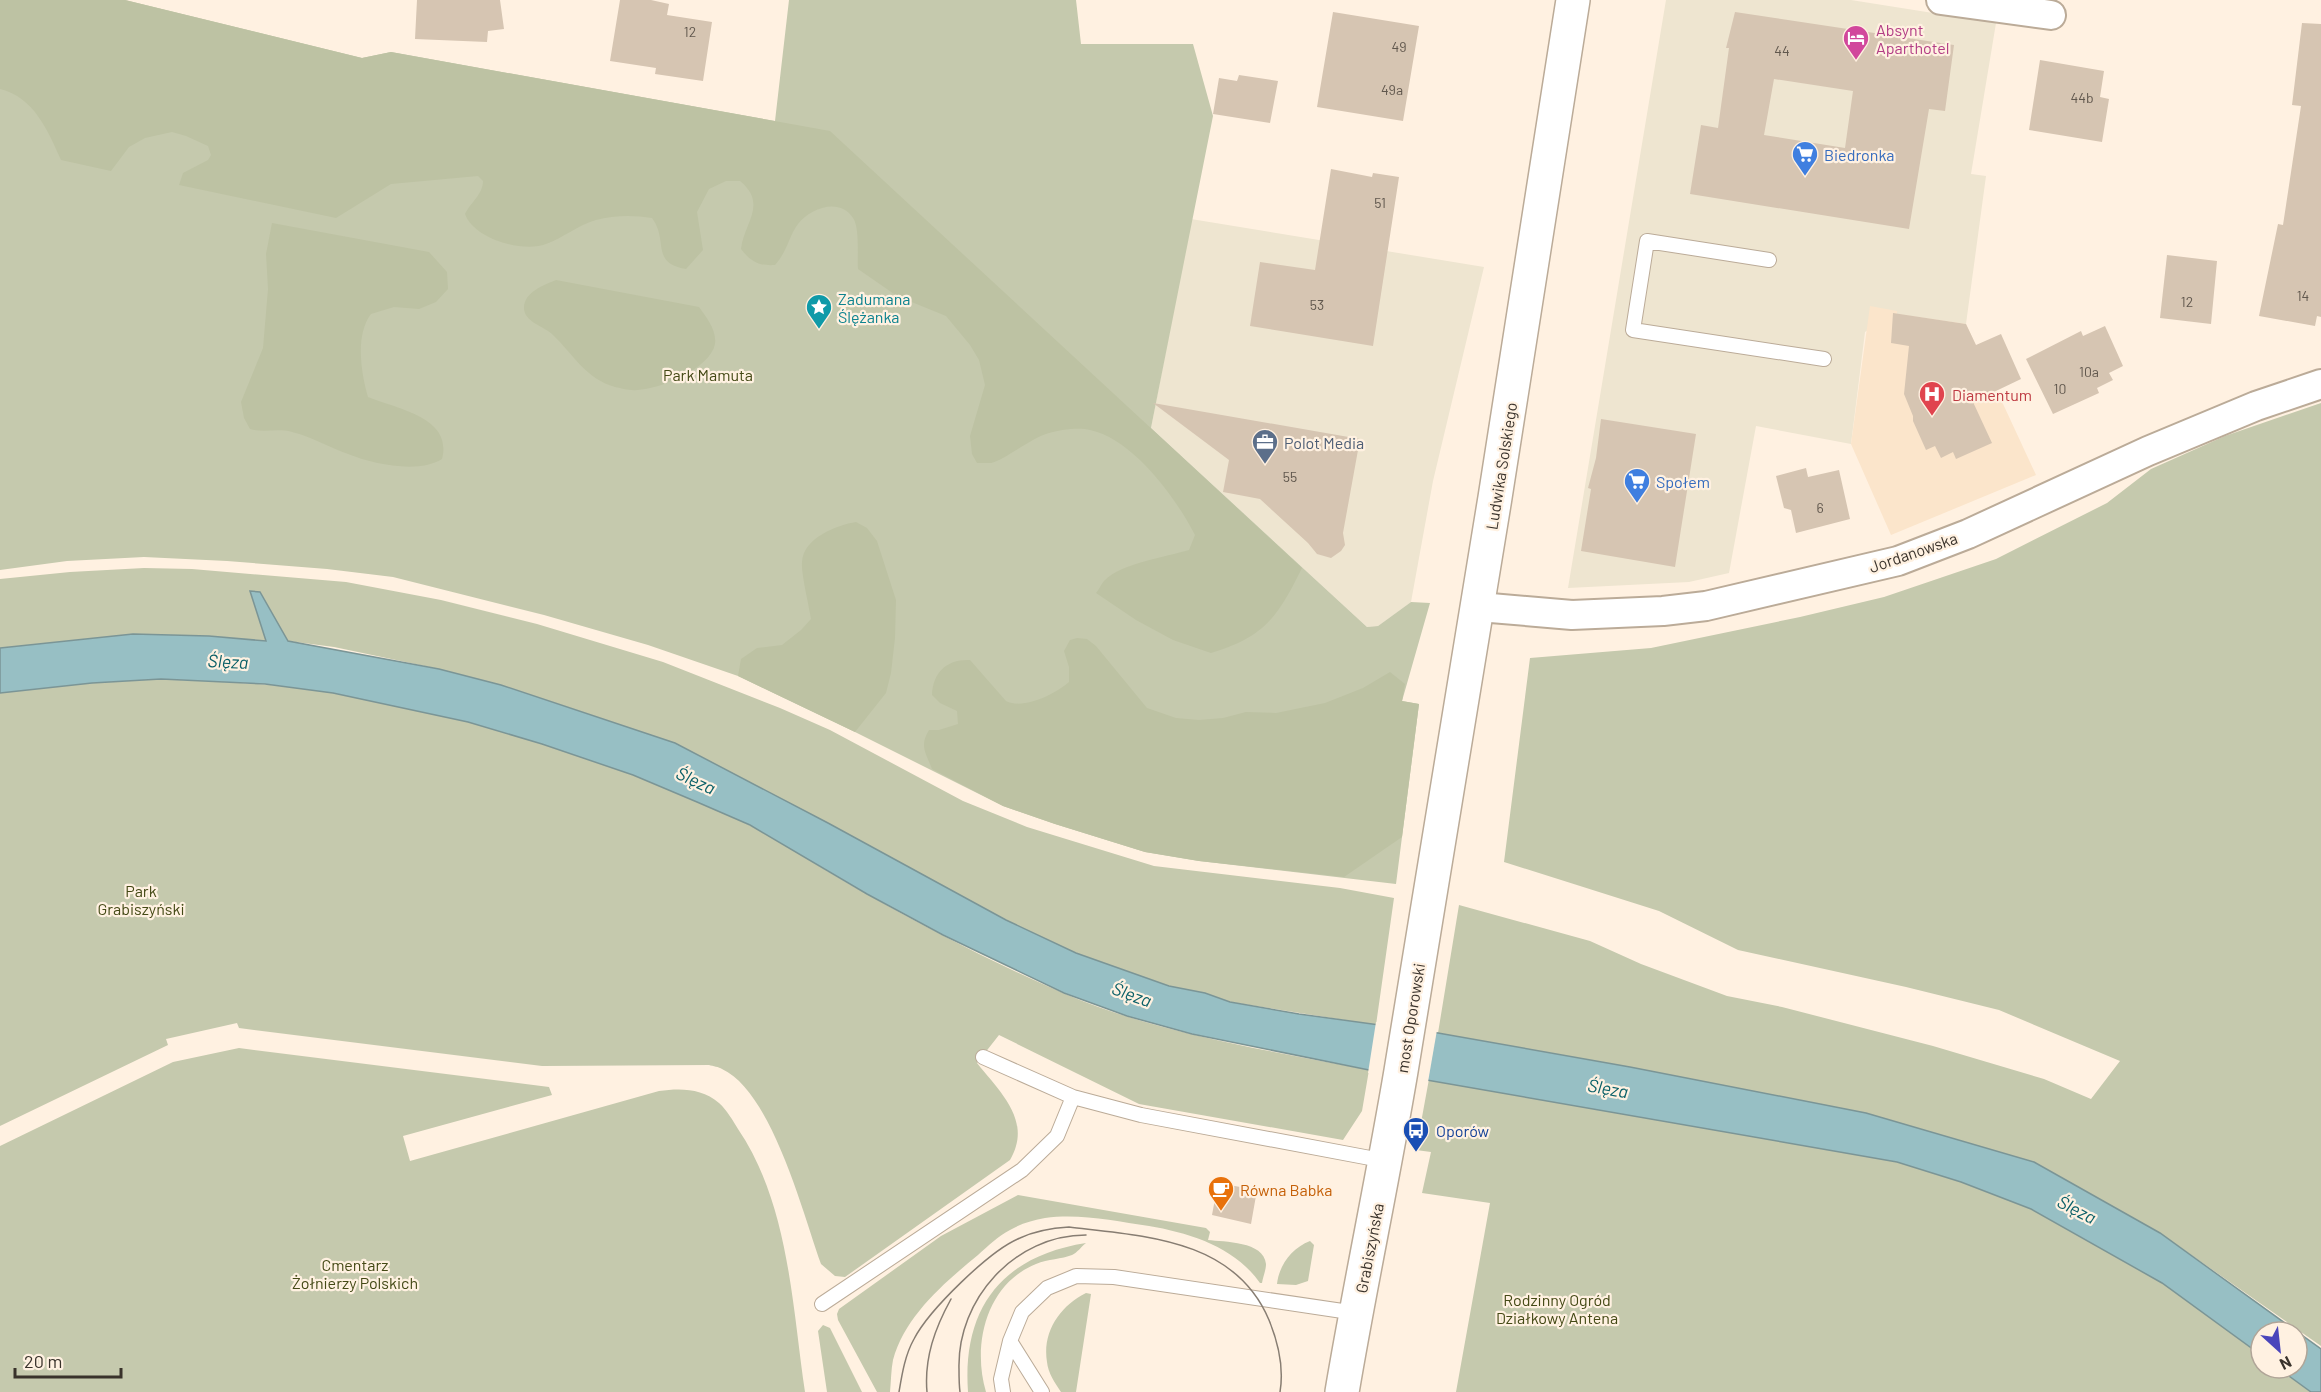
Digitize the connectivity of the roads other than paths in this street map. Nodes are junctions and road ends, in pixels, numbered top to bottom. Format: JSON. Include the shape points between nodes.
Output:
{"nodes":[{"id":1,"x":1573,"y":0,"type":"edge"},
{"id":2,"x":1941,"y":0,"type":"edge"},
{"id":3,"x":2051,"y":15,"type":"dead end"},
{"id":4,"x":1769,"y":260,"type":"dead end"},
{"id":5,"x":1824,"y":359,"type":"dead end"},
{"id":6,"x":2321,"y":384,"type":"edge"},
{"id":7,"x":1479,"y":607,"type":"junction"},
{"id":8,"x":1424,"y":931,"type":"joint"},
{"id":9,"x":983,"y":1058,"type":"dead end"},
{"id":10,"x":1073,"y":1097,"type":"junction"},
{"id":11,"x":1395,"y":1105,"type":"joint"},
{"id":12,"x":1386,"y":1161,"type":"junction"},
{"id":13,"x":822,"y":1304,"type":"dead end"},
{"id":14,"x":1356,"y":1313,"type":"junction"},
{"id":15,"x":1010,"y":1341,"type":"junction"},
{"id":16,"x":1003,"y":1392,"type":"edge"},
{"id":17,"x":1042,"y":1392,"type":"edge"},
{"id":18,"x":1342,"y":1392,"type":"edge"}],
"edges":[{"from":1,"to":7,"type":"main road","name":"Ludwika Solskiego"},
{"from":2,"to":3,"type":"street"},
{"from":4,"to":5,"type":"lane","via":[[1647,241],[1633,330]]},
{"from":6,"to":7,"type":"street","name":"Jordanowska","via":[[2202,428],[1968,534],[1898,561],[1706,606],[1663,611],[1572,615]]},
{"from":7,"to":8,"type":"main road","name":"Ludwika Solskiego"},
{"from":8,"to":11,"type":"main road","name":"most Oporowski"},
{"from":9,"to":10,"type":"lane"},
{"from":10,"to":12,"type":"lane","via":[[1142,1115]]},
{"from":10,"to":13,"type":"lane","via":[[1057,1136],[1022,1170]]},
{"from":11,"to":12,"type":"main road","name":"Grabiszyńska"},
{"from":12,"to":14,"type":"main road","name":"Grabiszyńska"},
{"from":14,"to":15,"type":"lane","via":[[1114,1277],[1076,1276],[1047,1288],[1022,1312]]},
{"from":14,"to":18,"type":"main road","name":"Grabiszyńska"},
{"from":15,"to":16,"type":"lane","via":[[1001,1379]]},
{"from":15,"to":17,"type":"lane"}]}
